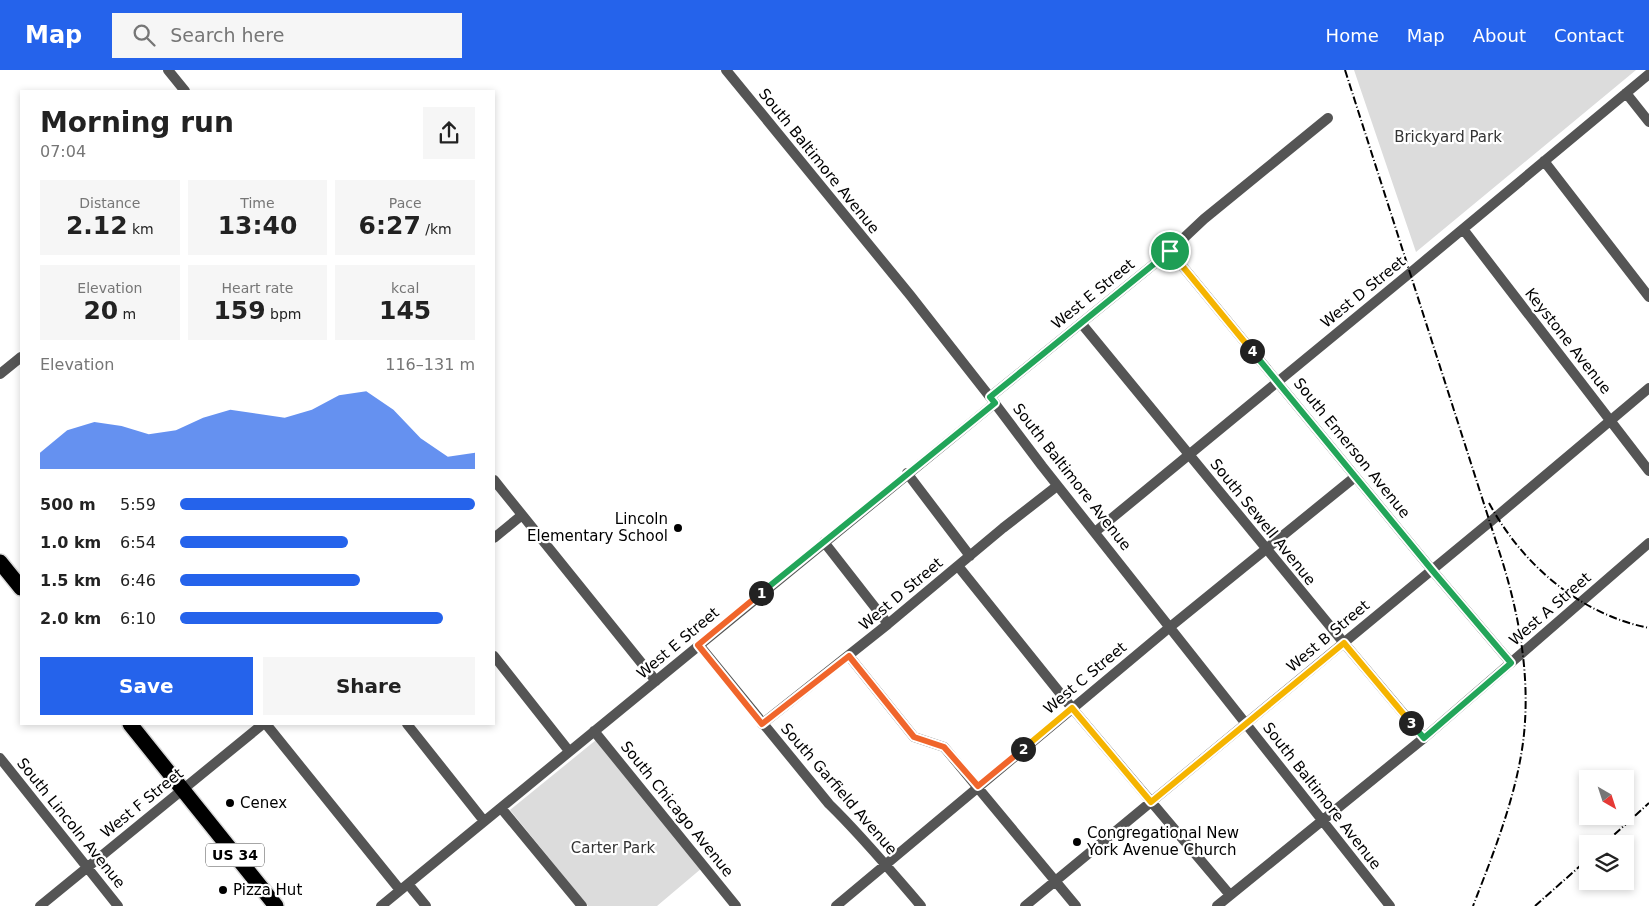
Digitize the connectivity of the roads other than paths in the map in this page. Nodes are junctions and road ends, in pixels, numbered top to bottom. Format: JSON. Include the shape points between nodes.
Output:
{"nodes":[{"id":1,"x":168,"y":70,"type":"edge"},
{"id":2,"x":727,"y":70,"type":"edge"},
{"id":3,"x":1649,"y":74,"type":"edge"},
{"id":4,"x":184,"y":90,"type":"edge"},
{"id":5,"x":1626,"y":94,"type":"junction"},
{"id":6,"x":1328,"y":118,"type":"dead end"},
{"id":7,"x":1649,"y":122,"type":"edge"},
{"id":8,"x":1544,"y":161,"type":"junction"},
{"id":9,"x":1463,"y":229,"type":"junction"},
{"id":10,"x":1170,"y":251,"type":"junction"},
{"id":11,"x":1649,"y":297,"type":"edge"},
{"id":12,"x":1081,"y":323,"type":"junction"},
{"id":13,"x":20,"y":358,"type":"edge"},
{"id":14,"x":0,"y":374,"type":"edge"},
{"id":15,"x":1278,"y":381,"type":"junction"},
{"id":16,"x":1649,"y":388,"type":"edge"},
{"id":17,"x":993,"y":400,"type":"junction"},
{"id":18,"x":1610,"y":421,"type":"junction"},
{"id":19,"x":1189,"y":455,"type":"junction"},
{"id":20,"x":1649,"y":471,"type":"edge"},
{"id":21,"x":907,"y":474,"type":"junction"},
{"id":22,"x":1355,"y":477,"type":"junction"},
{"id":23,"x":495,"y":481,"type":"edge"},
{"id":24,"x":1057,"y":486,"type":"junction"},
{"id":25,"x":522,"y":515,"type":"junction"},
{"id":26,"x":1095,"y":532,"type":"junction"},
{"id":27,"x":495,"y":537,"type":"edge"},
{"id":28,"x":824,"y":542,"type":"junction"},
{"id":29,"x":1649,"y":543,"type":"edge"},
{"id":30,"x":1266,"y":549,"type":"junction"},
{"id":31,"x":970,"y":556,"type":"junction"},
{"id":32,"x":0,"y":562,"type":"edge"},
{"id":33,"x":958,"y":566,"type":"junction"},
{"id":34,"x":1432,"y":570,"type":"junction"},
{"id":35,"x":20,"y":587,"type":"edge"},
{"id":36,"x":888,"y":624,"type":"junction"},
{"id":37,"x":1170,"y":627,"type":"junction"},
{"id":38,"x":1344,"y":643,"type":"junction"},
{"id":39,"x":698,"y":645,"type":"junction"},
{"id":40,"x":849,"y":656,"type":"junction"},
{"id":41,"x":495,"y":657,"type":"edge"},
{"id":42,"x":1511,"y":663,"type":"junction"},
{"id":43,"x":656,"y":681,"type":"junction"},
{"id":44,"x":1072,"y":708,"type":"junction"},
{"id":45,"x":762,"y":724,"type":"junction"},
{"id":46,"x":1246,"y":724,"type":"junction"},
{"id":47,"x":131,"y":725,"type":"edge"},
{"id":48,"x":264,"y":725,"type":"edge"},
{"id":49,"x":266,"y":725,"type":"edge"},
{"id":50,"x":408,"y":725,"type":"edge"},
{"id":51,"x":594,"y":731,"type":"junction"},
{"id":52,"x":1424,"y":738,"type":"junction"},
{"id":53,"x":569,"y":751,"type":"junction"},
{"id":54,"x":0,"y":758,"type":"edge"},
{"id":55,"x":978,"y":786,"type":"junction"},
{"id":56,"x":182,"y":789,"type":"junction"},
{"id":57,"x":1151,"y":802,"type":"junction"},
{"id":58,"x":501,"y":808,"type":"junction"},
{"id":59,"x":484,"y":821,"type":"junction"},
{"id":60,"x":1323,"y":821,"type":"junction"},
{"id":61,"x":886,"y":864,"type":"junction"},
{"id":62,"x":86,"y":867,"type":"junction"},
{"id":63,"x":1056,"y":881,"type":"junction"},
{"id":64,"x":404,"y":887,"type":"junction"},
{"id":65,"x":1230,"y":895,"type":"junction"},
{"id":66,"x":40,"y":906,"type":"edge"},
{"id":67,"x":118,"y":906,"type":"edge"},
{"id":68,"x":276,"y":906,"type":"edge"},
{"id":69,"x":381,"y":906,"type":"edge"},
{"id":70,"x":426,"y":906,"type":"edge"},
{"id":71,"x":582,"y":906,"type":"edge"},
{"id":72,"x":736,"y":906,"type":"edge"},
{"id":73,"x":836,"y":906,"type":"edge"},
{"id":74,"x":920,"y":906,"type":"edge"},
{"id":75,"x":1026,"y":906,"type":"edge"},
{"id":76,"x":1076,"y":906,"type":"edge"},
{"id":77,"x":1216,"y":906,"type":"edge"},
{"id":78,"x":1390,"y":906,"type":"edge"}],
"edges":[{"from":1,"to":4,"type":"street"},
{"from":2,"to":17,"type":"street","name":"South Baltimore Avenue"},
{"from":3,"to":5,"type":"street","name":"West D Street"},
{"from":5,"to":7,"type":"street"},
{"from":5,"to":8,"type":"street","name":"West D Street"},
{"from":6,"to":10,"type":"street","name":"West E Street","via":[[1204,219]]},
{"from":8,"to":9,"type":"street","name":"West D Street"},
{"from":8,"to":11,"type":"street"},
{"from":9,"to":15,"type":"street","name":"West D Street"},
{"from":9,"to":18,"type":"street","name":"Keystone Avenue"},
{"from":10,"to":12,"type":"street","name":"West E Street"},
{"from":10,"to":15,"type":"street","name":"South Emerson Avenue"},
{"from":12,"to":17,"type":"street","name":"West E Street"},
{"from":12,"to":19,"type":"street","name":"South Sewell Avenue"},
{"from":13,"to":14,"type":"street"},
{"from":15,"to":19,"type":"street","name":"West D Street"},
{"from":15,"to":22,"type":"street","name":"South Emerson Avenue"},
{"from":16,"to":18,"type":"street","name":"West B Street"},
{"from":17,"to":21,"type":"street","name":"West E Street"},
{"from":17,"to":24,"type":"street","name":"South Baltimore Avenue"},
{"from":18,"to":20,"type":"street","name":"Keystone Avenue"},
{"from":18,"to":34,"type":"street","name":"West B Street"},
{"from":19,"to":26,"type":"street","name":"West D Street"},
{"from":19,"to":30,"type":"street","name":"South Sewell Avenue"},
{"from":21,"to":28,"type":"street","name":"West E Street"},
{"from":21,"to":31,"type":"street"},
{"from":22,"to":30,"type":"street","name":"West C Street"},
{"from":22,"to":34,"type":"street","name":"South Emerson Avenue"},
{"from":23,"to":25,"type":"street"},
{"from":24,"to":26,"type":"street","name":"South Baltimore Avenue"},
{"from":24,"to":31,"type":"street","name":"West D Street"},
{"from":25,"to":27,"type":"street"},
{"from":25,"to":43,"type":"street"},
{"from":26,"to":37,"type":"street","name":"South Baltimore Avenue"},
{"from":28,"to":36,"type":"street"},
{"from":28,"to":39,"type":"street","name":"West E Street"},
{"from":29,"to":42,"type":"street","name":"West A Street"},
{"from":30,"to":37,"type":"street","name":"West C Street"},
{"from":30,"to":38,"type":"street","name":"South Sewell Avenue"},
{"from":31,"to":33,"type":"street","name":"West D Street"},
{"from":32,"to":35,"type":"highway"},
{"from":33,"to":36,"type":"street","name":"West D Street"},
{"from":33,"to":44,"type":"street"},
{"from":34,"to":38,"type":"street","name":"West B Street"},
{"from":34,"to":42,"type":"street","name":"South Emerson Avenue"},
{"from":36,"to":40,"type":"street","name":"West D Street"},
{"from":37,"to":44,"type":"street","name":"West C Street"},
{"from":37,"to":46,"type":"street","name":"South Baltimore Avenue"},
{"from":38,"to":46,"type":"street","name":"West B Street"},
{"from":38,"to":52,"type":"street","name":"South Sewell Avenue"},
{"from":39,"to":43,"type":"street","name":"West E Street"},
{"from":39,"to":45,"type":"street","name":"South Garfield Avenue"},
{"from":40,"to":45,"type":"street","name":"West D Street"},
{"from":40,"to":55,"type":"street","via":[[914,737],[944,747]]},
{"from":41,"to":53,"type":"street"},
{"from":42,"to":52,"type":"street","name":"West A Street"},
{"from":43,"to":51,"type":"street","name":"West E Street"},
{"from":44,"to":55,"type":"street","name":"West C Street"},
{"from":44,"to":57,"type":"street"},
{"from":45,"to":61,"type":"street","name":"South Garfield Avenue","via":[[828,804]]},
{"from":46,"to":57,"type":"street","name":"West B Street"},
{"from":46,"to":60,"type":"street","name":"South Baltimore Avenue"},
{"from":47,"to":56,"type":"highway","number":"US 34"},
{"from":48,"to":56,"type":"street","name":"West F Street"},
{"from":49,"to":64,"type":"street"},
{"from":50,"to":59,"type":"street"},
{"from":51,"to":53,"type":"street","name":"West E Street"},
{"from":51,"to":72,"type":"street","name":"South Chicago Avenue"},
{"from":52,"to":60,"type":"street","name":"West A Street"},
{"from":53,"to":58,"type":"street","name":"West E Street"},
{"from":54,"to":62,"type":"street","name":"South Lincoln Avenue"},
{"from":55,"to":61,"type":"street","name":"West C Street"},
{"from":55,"to":63,"type":"street"},
{"from":56,"to":62,"type":"street","name":"West F Street"},
{"from":56,"to":68,"type":"highway","number":"US 34"},
{"from":57,"to":63,"type":"street","name":"West B Street"},
{"from":57,"to":65,"type":"street"},
{"from":58,"to":59,"type":"street","name":"West E Street"},
{"from":58,"to":71,"type":"street"},
{"from":59,"to":64,"type":"street","name":"West E Street"},
{"from":60,"to":65,"type":"street","name":"West A Street"},
{"from":60,"to":78,"type":"street","name":"South Baltimore Avenue"},
{"from":61,"to":73,"type":"street","name":"West C Street"},
{"from":61,"to":74,"type":"street","name":"South Garfield Avenue"},
{"from":62,"to":66,"type":"street","name":"West F Street"},
{"from":62,"to":67,"type":"street","name":"South Lincoln Avenue"},
{"from":63,"to":75,"type":"street","name":"West B Street"},
{"from":63,"to":76,"type":"street"},
{"from":64,"to":69,"type":"street","name":"West E Street"},
{"from":64,"to":70,"type":"street"},
{"from":65,"to":77,"type":"street","name":"West A Street"}]}
